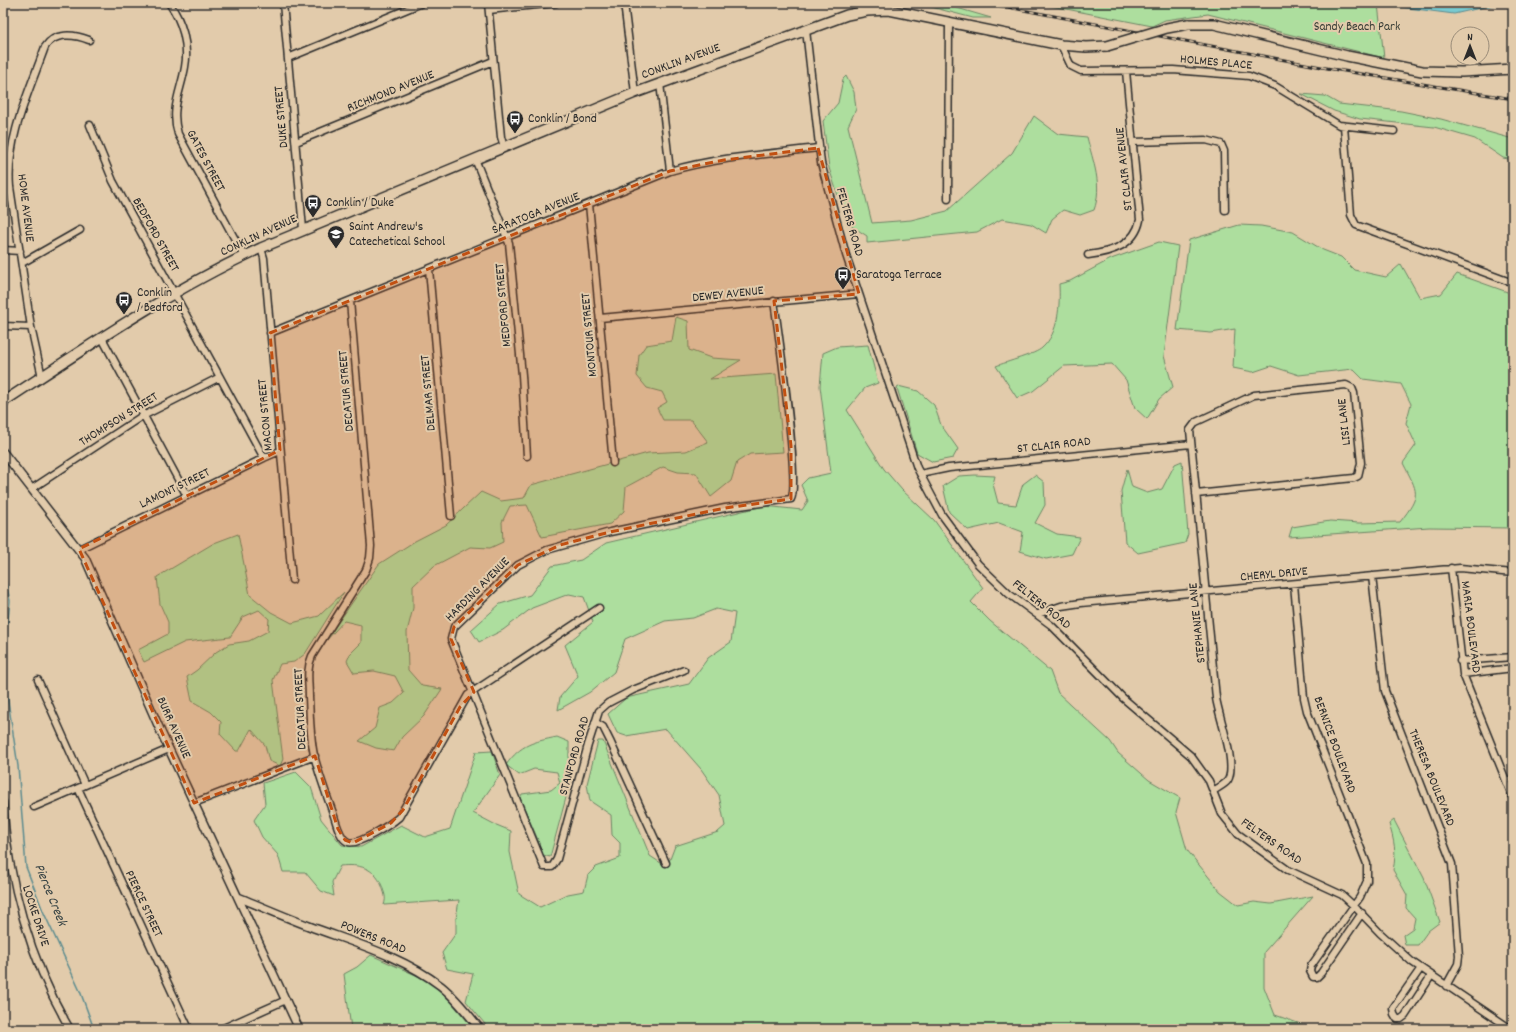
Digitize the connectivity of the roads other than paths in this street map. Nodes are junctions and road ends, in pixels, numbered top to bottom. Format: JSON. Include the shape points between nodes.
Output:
{"nodes":[{"id":1,"x":169,"y":3,"type":"edge"},
{"id":2,"x":283,"y":3,"type":"edge"},
{"id":3,"x":422,"y":3,"type":"edge"},
{"id":4,"x":488,"y":3,"type":"edge"},
{"id":5,"x":556,"y":3,"type":"edge"},
{"id":6,"x":624,"y":3,"type":"edge"},
{"id":7,"x":489,"y":10,"type":"junction"},
{"id":8,"x":949,"y":21,"type":"junction"},
{"id":9,"x":806,"y":30,"type":"junction"},
{"id":10,"x":89,"y":40,"type":"dead end"},
{"id":11,"x":1061,"y":45,"type":"junction"},
{"id":12,"x":288,"y":58,"type":"junction"},
{"id":13,"x":493,"y":61,"type":"junction"},
{"id":14,"x":1513,"y":69,"type":"edge"},
{"id":15,"x":1126,"y":71,"type":"junction"},
{"id":16,"x":660,"y":84,"type":"junction"},
{"id":17,"x":635,"y":93,"type":"junction"},
{"id":18,"x":90,"y":125,"type":"dead end"},
{"id":19,"x":1344,"y":126,"type":"junction"},
{"id":20,"x":1394,"y":131,"type":"dead end"},
{"id":21,"x":296,"y":142,"type":"junction"},
{"id":22,"x":1133,"y":142,"type":"junction"},
{"id":23,"x":504,"y":147,"type":"junction"},
{"id":24,"x":818,"y":148,"type":"junction"},
{"id":25,"x":475,"y":159,"type":"junction"},
{"id":26,"x":6,"y":163,"type":"edge"},
{"id":27,"x":670,"y":171,"type":"junction"},
{"id":28,"x":948,"y":199,"type":"dead end"},
{"id":29,"x":589,"y":204,"type":"junction"},
{"id":30,"x":1225,"y":210,"type":"dead end"},
{"id":31,"x":303,"y":229,"type":"junction"},
{"id":32,"x":80,"y":230,"type":"dead end"},
{"id":33,"x":508,"y":237,"type":"junction"},
{"id":34,"x":261,"y":248,"type":"junction"},
{"id":35,"x":3,"y":250,"type":"edge"},
{"id":36,"x":20,"y":251,"type":"junction"},
{"id":37,"x":1088,"y":255,"type":"dead end"},
{"id":38,"x":244,"y":256,"type":"junction"},
{"id":39,"x":22,"y":263,"type":"junction"},
{"id":40,"x":429,"y":269,"type":"junction"},
{"id":41,"x":1513,"y":283,"type":"edge"},
{"id":42,"x":174,"y":293,"type":"junction"},
{"id":43,"x":859,"y":294,"type":"junction"},
{"id":44,"x":350,"y":301,"type":"junction"},
{"id":45,"x":774,"y":302,"type":"junction"},
{"id":46,"x":600,"y":318,"type":"junction"},
{"id":47,"x":3,"y":326,"type":"edge"},
{"id":48,"x":31,"y":326,"type":"junction"},
{"id":49,"x":270,"y":333,"type":"junction"},
{"id":50,"x":102,"y":338,"type":"junction"},
{"id":51,"x":42,"y":377,"type":"junction"},
{"id":52,"x":220,"y":377,"type":"junction"},
{"id":53,"x":3,"y":402,"type":"edge"},
{"id":54,"x":143,"y":416,"type":"junction"},
{"id":55,"x":1191,"y":444,"type":"junction"},
{"id":56,"x":280,"y":451,"type":"junction"},
{"id":57,"x":3,"y":452,"type":"edge"},
{"id":58,"x":527,"y":456,"type":"dead end"},
{"id":59,"x":264,"y":458,"type":"junction"},
{"id":60,"x":613,"y":463,"type":"dead end"},
{"id":61,"x":920,"y":474,"type":"junction"},
{"id":62,"x":32,"y":488,"type":"junction"},
{"id":63,"x":1196,"y":494,"type":"junction"},
{"id":64,"x":187,"y":496,"type":"junction"},
{"id":65,"x":452,"y":516,"type":"dead end"},
{"id":66,"x":79,"y":549,"type":"junction"},
{"id":67,"x":1452,"y":568,"type":"junction"},
{"id":68,"x":1513,"y":573,"type":"edge"},
{"id":69,"x":1372,"y":576,"type":"junction"},
{"id":70,"x":292,"y":580,"type":"dead end"},
{"id":71,"x":1294,"y":584,"type":"junction"},
{"id":72,"x":1206,"y":592,"type":"junction"},
{"id":73,"x":599,"y":608,"type":"dead end"},
{"id":74,"x":1038,"y":614,"type":"junction"},
{"id":75,"x":1513,"y":657,"type":"edge"},
{"id":76,"x":1460,"y":660,"type":"junction"},
{"id":77,"x":1513,"y":668,"type":"edge"},
{"id":78,"x":684,"y":670,"type":"dead end"},
{"id":79,"x":1463,"y":674,"type":"junction"},
{"id":80,"x":38,"y":680,"type":"dead end"},
{"id":81,"x":474,"y":692,"type":"junction"},
{"id":82,"x":595,"y":722,"type":"junction"},
{"id":83,"x":169,"y":749,"type":"junction"},
{"id":84,"x":315,"y":756,"type":"junction"},
{"id":85,"x":85,"y":785,"type":"junction"},
{"id":86,"x":78,"y":788,"type":"junction"},
{"id":87,"x":1213,"y":791,"type":"junction"},
{"id":88,"x":1513,"y":798,"type":"edge"},
{"id":89,"x":3,"y":802,"type":"edge"},
{"id":90,"x":194,"y":803,"type":"junction"},
{"id":91,"x":34,"y":807,"type":"dead end"},
{"id":92,"x":4,"y":821,"type":"edge"},
{"id":93,"x":666,"y":863,"type":"dead end"},
{"id":94,"x":546,"y":869,"type":"joint"},
{"id":95,"x":238,"y":897,"type":"junction"},
{"id":96,"x":1354,"y":905,"type":"junction"},
{"id":97,"x":1362,"y":913,"type":"junction"},
{"id":98,"x":1421,"y":968,"type":"junction"},
{"id":99,"x":1431,"y":976,"type":"junction"},
{"id":100,"x":1446,"y":986,"type":"junction"},
{"id":101,"x":286,"y":1000,"type":"junction"},
{"id":102,"x":70,"y":1029,"type":"edge"},
{"id":103,"x":189,"y":1029,"type":"edge"},
{"id":104,"x":221,"y":1029,"type":"edge"},
{"id":105,"x":299,"y":1029,"type":"edge"},
{"id":106,"x":480,"y":1029,"type":"edge"},
{"id":107,"x":1511,"y":1029,"type":"edge"}],
"edges":[{"from":1,"to":38,"type":"street","name":"GATES STREET","via":[[179,19],[186,56],[174,104],[175,125]]},
{"from":2,"to":12,"type":"street","name":"DUKE STREET"},
{"from":3,"to":12,"type":"street"},
{"from":4,"to":7,"type":"street"},
{"from":5,"to":7,"type":"street"},
{"from":6,"to":17,"type":"street"},
{"from":7,"to":13,"type":"street"},
{"from":8,"to":9,"type":"main road","name":"CONKLIN AVENUE","via":[[912,13],[876,10],[847,16]]},
{"from":8,"to":11,"type":"main road","name":"CONKLIN AVENUE"},
{"from":8,"to":28,"type":"street"},
{"from":9,"to":16,"type":"main road","name":"CONKLIN AVENUE"},
{"from":9,"to":24,"type":"street","name":"FELTERS ROAD"},
{"from":10,"to":26,"type":"street","name":"HOME AVENUE","via":[[59,36],[49,40],[44,47]]},
{"from":11,"to":14,"type":"main road","name":"CONKLIN AVENUE","bridge":true,"via":[[1107,46],[1167,28],[1188,24],[1214,24],[1422,71]]},
{"from":11,"to":15,"type":"street","name":"HOLMES PLACE","via":[[1071,66],[1080,71]]},
{"from":12,"to":21,"type":"street","name":"DUKE STREET"},
{"from":13,"to":21,"type":"street","name":"RICHMOND AVENUE"},
{"from":13,"to":23,"type":"street"},
{"from":15,"to":19,"type":"street","name":"HOLMES PLACE","via":[[1173,70],[1249,76],[1276,86]]},
{"from":15,"to":22,"type":"street","name":"ST CLAIR AVENUE"},
{"from":16,"to":17,"type":"main road","name":"CONKLIN AVENUE"},
{"from":16,"to":27,"type":"street"},
{"from":17,"to":23,"type":"main road","name":"CONKLIN AVENUE"},
{"from":18,"to":42,"type":"street","name":"BEDFORD STREET","via":[[111,177]]},
{"from":19,"to":20,"type":"street","name":"HOLMES PLACE"},
{"from":19,"to":41,"type":"street","via":[[1352,215],[1355,223],[1364,230]]},
{"from":21,"to":31,"type":"street","name":"DUKE STREET"},
{"from":22,"to":30,"type":"street","via":[[1206,140],[1220,144],[1224,151]]},
{"from":22,"to":37,"type":"street","name":"ST CLAIR AVENUE","via":[[1141,211],[1138,231],[1125,244]]},
{"from":23,"to":25,"type":"main road","name":"CONKLIN AVENUE"},
{"from":24,"to":27,"type":"street","name":"SARATOGA AVENUE","via":[[689,165]]},
{"from":24,"to":43,"type":"street","name":"FELTERS ROAD"},
{"from":25,"to":31,"type":"main road","name":"CONKLIN AVENUE"},
{"from":25,"to":33,"type":"street","name":"MEDFORD STREET"},
{"from":26,"to":36,"type":"street","name":"HOME AVENUE"},
{"from":27,"to":29,"type":"street","name":"SARATOGA AVENUE"},
{"from":29,"to":33,"type":"street","name":"SARATOGA AVENUE"},
{"from":29,"to":46,"type":"street","name":"MONTOUR STREET"},
{"from":31,"to":34,"type":"main road","name":"CONKLIN AVENUE"},
{"from":32,"to":39,"type":"street"},
{"from":33,"to":40,"type":"street","name":"SARATOGA AVENUE"},
{"from":33,"to":58,"type":"street","name":"MEDFORD STREET","via":[[522,375]]},
{"from":34,"to":38,"type":"main road","name":"CONKLIN AVENUE"},
{"from":34,"to":49,"type":"street","name":"MACON STREET"},
{"from":35,"to":36,"type":"street"},
{"from":36,"to":39,"type":"street","name":"HOME AVENUE"},
{"from":38,"to":42,"type":"main road","name":"CONKLIN AVENUE"},
{"from":39,"to":48,"type":"street","name":"HOME AVENUE"},
{"from":40,"to":44,"type":"street","name":"SARATOGA AVENUE"},
{"from":40,"to":65,"type":"street","name":"DELMAR STREET"},
{"from":42,"to":50,"type":"main road","name":"CONKLIN AVENUE"},
{"from":42,"to":52,"type":"street","name":"BEDFORD STREET"},
{"from":43,"to":45,"type":"street","name":"DEWEY AVENUE"},
{"from":43,"to":61,"type":"street","name":"FELTERS ROAD"},
{"from":44,"to":49,"type":"street","name":"SARATOGA AVENUE"},
{"from":44,"to":84,"type":"street","name":"DECATUR STREET","via":[[370,558],[366,570],[309,664]]},
{"from":45,"to":46,"type":"street","name":"DEWEY AVENUE"},
{"from":45,"to":81,"type":"street","name":"HARDING AVENUE","via":[[791,446],[791,499],[725,508],[610,532],[560,545],[518,565],[458,622],[451,634]]},
{"from":46,"to":60,"type":"street","name":"MONTOUR STREET"},
{"from":47,"to":48,"type":"street"},
{"from":48,"to":51,"type":"street","name":"HOME AVENUE"},
{"from":49,"to":56,"type":"street","name":"MACON STREET"},
{"from":50,"to":51,"type":"main road","name":"CONKLIN AVENUE"},
{"from":50,"to":54,"type":"street"},
{"from":51,"to":53,"type":"main road","name":"CONKLIN AVENUE"},
{"from":52,"to":54,"type":"street","name":"THOMPSON STREET"},
{"from":52,"to":59,"type":"street","name":"BEDFORD STREET"},
{"from":54,"to":62,"type":"street","name":"THOMPSON STREET"},
{"from":54,"to":64,"type":"street"},
{"from":55,"to":61,"type":"street","name":"ST CLAIR ROAD","via":[[956,467]]},
{"from":55,"to":63,"type":"street","name":"STEPHANIE LANE"},
{"from":55,"to":63,"type":"street","name":"LISI LANE","via":[[1190,430],[1196,422],[1254,395],[1346,385],[1352,388],[1354,393],[1361,463],[1358,476]]},
{"from":56,"to":59,"type":"street","name":"LAMONT STREET"},
{"from":56,"to":70,"type":"street","name":"MACON STREET"},
{"from":57,"to":62,"type":"street","name":"BURR AVENUE"},
{"from":59,"to":64,"type":"street","name":"LAMONT STREET"},
{"from":61,"to":74,"type":"street","name":"FELTERS ROAD","via":[[942,515],[978,564],[1009,594]]},
{"from":62,"to":66,"type":"street","name":"BURR AVENUE"},
{"from":63,"to":72,"type":"street","name":"STEPHANIE LANE"},
{"from":64,"to":66,"type":"street","name":"LAMONT STREET"},
{"from":66,"to":83,"type":"street","name":"BURR AVENUE","via":[[99,587]]},
{"from":67,"to":68,"type":"street","name":"CHERYL DRIVE"},
{"from":67,"to":69,"type":"street","name":"CHERYL DRIVE"},
{"from":67,"to":76,"type":"street","name":"MARIA BOULEVARD"},
{"from":69,"to":71,"type":"street","name":"CHERYL DRIVE"},
{"from":69,"to":100,"type":"street","name":"THERESA BOULEVARD","via":[[1385,691],[1452,864],[1460,956]]},
{"from":71,"to":72,"type":"street","name":"CHERYL DRIVE"},
{"from":71,"to":96,"type":"street","name":"BERNICE BOULEVARD","via":[[1307,711],[1367,864],[1367,881]]},
{"from":72,"to":74,"type":"street","name":"CHERYL DRIVE","via":[[1068,605]]},
{"from":72,"to":87,"type":"street","name":"STEPHANIE LANE","via":[[1218,715],[1227,742],[1230,764],[1228,780]]},
{"from":73,"to":81,"type":"street","name":"DECATUR STREET"},
{"from":74,"to":87,"type":"street","name":"FELTERS ROAD","via":[[1123,698],[1192,756],[1204,772]]},
{"from":75,"to":76,"type":"street"},
{"from":76,"to":79,"type":"street","name":"MARIA BOULEVARD"},
{"from":77,"to":79,"type":"street"},
{"from":78,"to":82,"type":"street","name":"STANFORD ROAD","via":[[608,703],[600,711]]},
{"from":79,"to":88,"type":"street","name":"MARIA BOULEVARD"},
{"from":80,"to":85,"type":"street"},
{"from":81,"to":84,"type":"street","name":"DECATUR STREET","via":[[460,707],[399,817],[357,842],[349,842],[342,836]]},
{"from":81,"to":94,"type":"street","name":"HARDING AVENUE","via":[[541,864]]},
{"from":82,"to":93,"type":"street","via":[[603,727]]},
{"from":82,"to":94,"type":"street","name":"STANFORD ROAD","via":[[557,859],[552,867]]},
{"from":83,"to":85,"type":"street"},
{"from":83,"to":90,"type":"street","name":"BURR AVENUE"},
{"from":84,"to":90,"type":"street"},
{"from":85,"to":86,"type":"street"},
{"from":86,"to":91,"type":"street"},
{"from":86,"to":103,"type":"street","name":"PIERCE STREET"},
{"from":87,"to":96,"type":"street","name":"FELTERS ROAD","via":[[1222,814],[1238,834],[1288,870],[1342,896]]},
{"from":89,"to":92,"type":"street","name":"LOCKE DRIVE"},
{"from":90,"to":95,"type":"street","name":"BURR AVENUE"},
{"from":92,"to":102,"type":"street","name":"LOCKE DRIVE","via":[[18,902],[55,1004]]},
{"from":95,"to":101,"type":"street","name":"BURR AVENUE"},
{"from":95,"to":106,"type":"street","name":"POWERS ROAD","via":[[372,949],[420,972],[452,995]]},
{"from":96,"to":97,"type":"street","name":"FELTERS ROAD"},
{"from":96,"to":97,"type":"street","name":"BERNICE BOULEVARD","via":[[1311,966],[1313,977],[1321,973]]},
{"from":97,"to":98,"type":"street","name":"FELTERS ROAD","via":[[1380,933]]},
{"from":98,"to":99,"type":"street","name":"FELTERS ROAD"},
{"from":98,"to":99,"type":"street","via":[[1393,1008],[1397,1019],[1405,1016]]},
{"from":99,"to":100,"type":"street","name":"FELTERS ROAD"},
{"from":100,"to":107,"type":"street","name":"FELTERS ROAD"},
{"from":101,"to":104,"type":"street"},
{"from":101,"to":105,"type":"street","name":"BURR AVENUE"}]}
